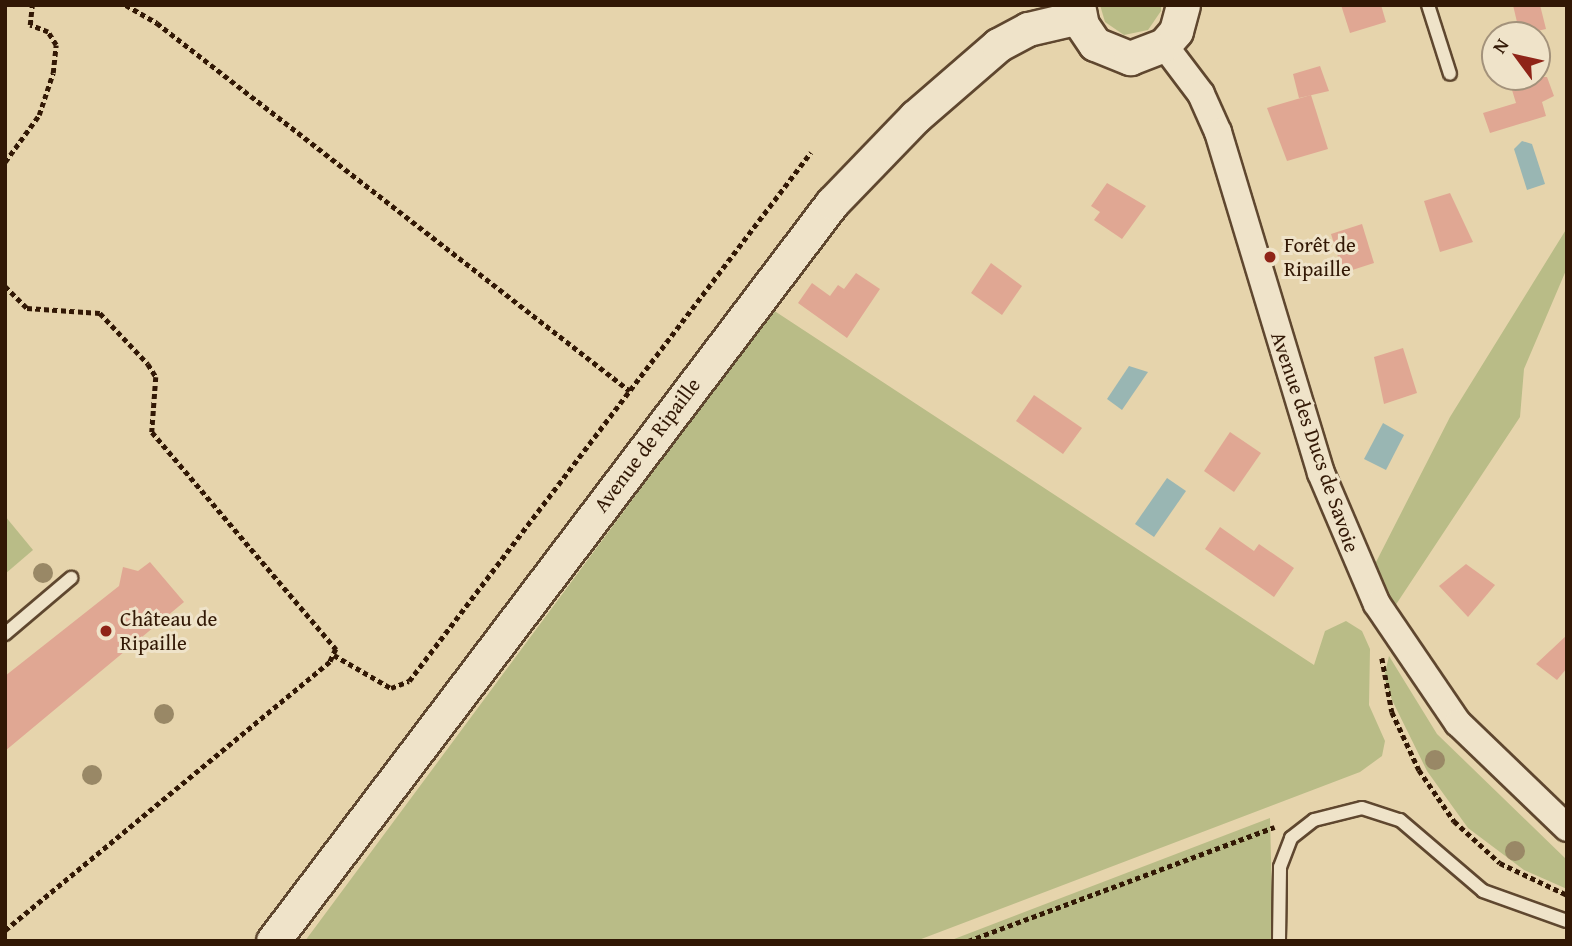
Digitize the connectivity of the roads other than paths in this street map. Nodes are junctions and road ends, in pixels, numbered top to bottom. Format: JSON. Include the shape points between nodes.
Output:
{"nodes":[{"id":1,"x":1183,"y":5,"type":"edge"},
{"id":2,"x":1428,"y":5,"type":"edge"},
{"id":3,"x":1079,"y":11,"type":"edge"},
{"id":4,"x":1164,"y":46,"type":"junction"},
{"id":5,"x":1450,"y":74,"type":"dead end"},
{"id":6,"x":71,"y":578,"type":"dead end"},
{"id":7,"x":5,"y":634,"type":"edge"},
{"id":8,"x":1567,"y":828,"type":"edge"},
{"id":9,"x":1567,"y":921,"type":"edge"},
{"id":10,"x":273,"y":941,"type":"edge"},
{"id":11,"x":1279,"y":941,"type":"edge"}],
"edges":[{"from":1,"to":4,"type":"street","via":[[1176,31]]},
{"from":2,"to":5,"type":"lane"},
{"from":3,"to":4,"type":"street","via":[[1090,38],[1115,55],[1145,56]]},
{"from":3,"to":10,"type":"street","name":"Avenue de Ripaille","via":[[998,45],[915,117],[832,203]]},
{"from":4,"to":8,"type":"street","name":"Avenue des Ducs de Savoie","via":[[1200,94],[1218,132],[1321,473],[1356,562],[1390,627],[1458,723]]},
{"from":6,"to":7,"type":"lane"},
{"from":9,"to":11,"type":"lane","via":[[1483,891],[1389,813],[1344,811],[1302,828],[1284,851]]}]}
